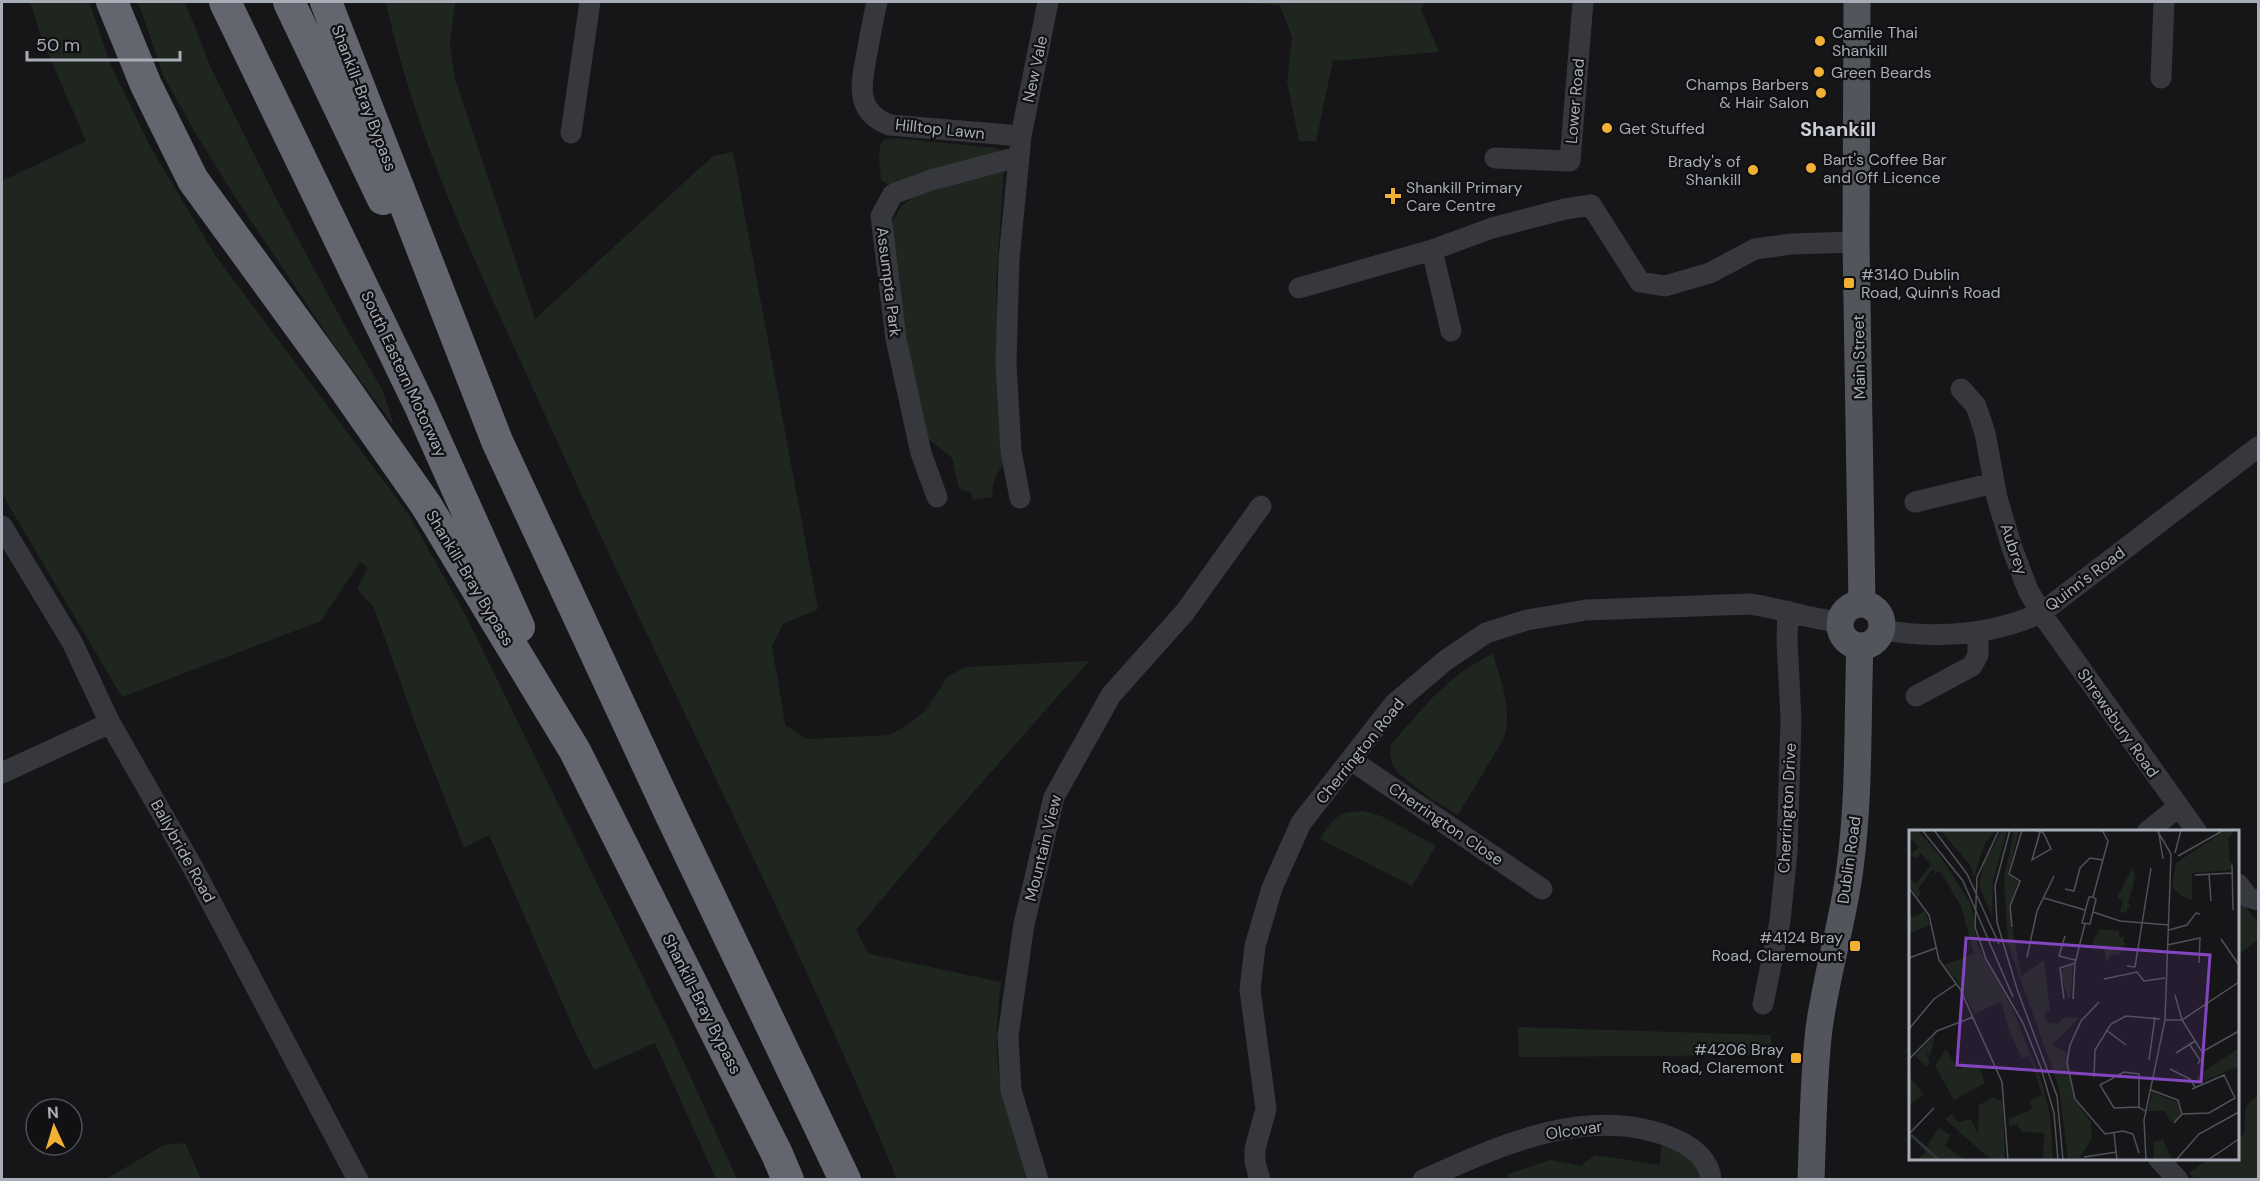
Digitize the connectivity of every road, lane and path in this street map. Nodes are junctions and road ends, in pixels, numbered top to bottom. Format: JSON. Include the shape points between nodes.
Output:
{"nodes":[{"id":1,"x":112,"y":2,"type":"edge"},
{"id":2,"x":225,"y":2,"type":"edge"},
{"id":3,"x":289,"y":2,"type":"edge"},
{"id":4,"x":326,"y":2,"type":"edge"},
{"id":5,"x":590,"y":2,"type":"edge"},
{"id":6,"x":877,"y":2,"type":"edge"},
{"id":7,"x":1048,"y":2,"type":"edge"},
{"id":8,"x":1583,"y":2,"type":"edge"},
{"id":9,"x":1857,"y":2,"type":"edge"},
{"id":10,"x":2164,"y":2,"type":"edge"},
{"id":11,"x":2160,"y":78,"type":"dead end"},
{"id":12,"x":571,"y":133,"type":"dead end"},
{"id":13,"x":1019,"y":147,"type":"junction"},
{"id":14,"x":1495,"y":158,"type":"dead end"},
{"id":15,"x":1856,"y":242,"type":"junction"},
{"id":16,"x":1432,"y":250,"type":"junction"},
{"id":17,"x":1299,"y":288,"type":"dead end"},
{"id":18,"x":1451,"y":331,"type":"dead end"},
{"id":19,"x":1961,"y":389,"type":"dead end"},
{"id":20,"x":497,"y":441,"type":"junction"},
{"id":21,"x":2259,"y":447,"type":"edge"},
{"id":22,"x":1994,"y":483,"type":"junction"},
{"id":23,"x":937,"y":497,"type":"dead end"},
{"id":24,"x":1020,"y":498,"type":"dead end"},
{"id":25,"x":1916,"y":502,"type":"dead end"},
{"id":26,"x":1261,"y":506,"type":"dead end"},
{"id":27,"x":2,"y":526,"type":"edge"},
{"id":28,"x":1862,"y":604,"type":"junction"},
{"id":29,"x":1788,"y":611,"type":"junction"},
{"id":30,"x":2041,"y":613,"type":"junction"},
{"id":31,"x":1840,"y":621,"type":"junction"},
{"id":32,"x":1978,"y":632,"type":"junction"},
{"id":33,"x":1871,"y":638,"type":"junction"},
{"id":34,"x":1916,"y":696,"type":"dead end"},
{"id":35,"x":111,"y":723,"type":"junction"},
{"id":36,"x":575,"y":751,"type":"junction"},
{"id":37,"x":1351,"y":760,"type":"junction"},
{"id":38,"x":2,"y":773,"type":"edge"},
{"id":39,"x":2178,"y":807,"type":"junction"},
{"id":40,"x":2148,"y":830,"type":"edge"},
{"id":41,"x":2196,"y":830,"type":"edge"},
{"id":42,"x":2239,"y":885,"type":"edge"},
{"id":43,"x":1542,"y":889,"type":"dead end"},
{"id":44,"x":2259,"y":900,"type":"edge"},
{"id":45,"x":1763,"y":1004,"type":"dead end"},
{"id":46,"x":2160,"y":1160,"type":"edge"},
{"id":47,"x":358,"y":1179,"type":"edge"},
{"id":48,"x":788,"y":1179,"type":"edge"},
{"id":49,"x":844,"y":1179,"type":"edge"},
{"id":50,"x":1038,"y":1179,"type":"edge"},
{"id":51,"x":1260,"y":1179,"type":"edge"},
{"id":52,"x":1423,"y":1179,"type":"edge"},
{"id":53,"x":1712,"y":1179,"type":"edge"},
{"id":54,"x":1811,"y":1179,"type":"edge"},
{"id":55,"x":2178,"y":1179,"type":"edge"}],
"edges":[{"from":1,"to":36,"type":"highway","name":"Shankill-Bray Bypass","via":[[146,85],[193,180],[426,505]]},
{"from":2,"to":36,"type":"highway","name":"South Eastern Motorway","via":[[420,406]]},
{"from":3,"to":20,"type":"highway"},
{"from":4,"to":20,"type":"highway","name":"Shankill-Bray Bypass"},
{"from":5,"to":12,"type":"street"},
{"from":6,"to":13,"type":"street","name":"Hilltop Lawn","via":[[861,84],[864,103],[874,117],[890,125]]},
{"from":7,"to":13,"type":"street","name":"New Vale"},
{"from":8,"to":14,"type":"street","name":"Lower Road","via":[[1570,161]]},
{"from":9,"to":15,"type":"main road","name":"Main Street"},
{"from":10,"to":11,"type":"street"},
{"from":13,"to":23,"type":"street","name":"Assumpta Park","via":[[893,194],[881,216],[896,339],[921,453]]},
{"from":13,"to":24,"type":"street","via":[[1009,260],[1006,363],[1011,451]]},
{"from":15,"to":16,"type":"street","via":[[1755,249],[1710,273],[1665,286],[1640,282],[1591,205],[1492,228]]},
{"from":15,"to":28,"type":"main road","name":"Main Street"},
{"from":16,"to":17,"type":"street"},
{"from":16,"to":18,"type":"street"},
{"from":19,"to":22,"type":"street","name":"Aubrey","via":[[1976,406]]},
{"from":20,"to":49,"type":"highway","name":"Shankill-Bray Bypass"},
{"from":21,"to":30,"type":"street","name":"Quinn's Road"},
{"from":22,"to":25,"type":"street"},
{"from":22,"to":30,"type":"street","name":"Aubrey","via":[[2012,548]]},
{"from":26,"to":50,"type":"street","name":"Mountain View","via":[[1185,612],[1111,695],[1054,797],[1024,924],[1008,1036],[1011,1090]]},
{"from":27,"to":35,"type":"street","name":"Ballybride Road","via":[[72,642]]},
{"from":28,"to":31,"type":"main road","via":[[1848,608]]},
{"from":28,"to":33,"type":"main road","name":"Dublin Road","via":[[1878,612],[1882,621]]},
{"from":29,"to":31,"type":"street","name":"Cherrington Road","via":[[1808,618]]},
{"from":29,"to":37,"type":"street","name":"Cherrington Road","via":[[1749,604],[1586,610],[1527,620],[1486,633],[1446,660],[1394,704]]},
{"from":29,"to":45,"type":"street","name":"Cherrington Drive","via":[[1791,720],[1786,852],[1780,921]]},
{"from":30,"to":32,"type":"street","name":"Quinn's Road","via":[[2017,624]]},
{"from":30,"to":39,"type":"street","name":"Shrewsbury Road"},
{"from":31,"to":33,"type":"main road","via":[[1846,639]]},
{"from":32,"to":33,"type":"street","name":"Quinn's Road"},
{"from":32,"to":34,"type":"street","via":[[1978,655],[1972,666]]},
{"from":33,"to":54,"type":"main road","name":"Dublin Road","via":[[1850,871],[1819,1030]]},
{"from":35,"to":38,"type":"street"},
{"from":35,"to":47,"type":"street","name":"Ballybride Road","via":[[192,866]]},
{"from":36,"to":48,"type":"highway","name":"Shankill-Bray Bypass"},
{"from":37,"to":43,"type":"street","name":"Cherrington Close"},
{"from":37,"to":51,"type":"street","name":"Cherrington Road","via":[[1301,824],[1272,888],[1255,946],[1250,990],[1266,1109],[1255,1149]]},
{"from":39,"to":40,"type":"street"},
{"from":39,"to":41,"type":"street","name":"Shrewsbury Road"},
{"from":42,"to":44,"type":"street","via":[[2248,897]]},
{"from":46,"to":55,"type":"street"},
{"from":52,"to":53,"type":"street","name":"Olcovar","via":[[1538,1135],[1618,1124],[1659,1132],[1683,1143],[1703,1158]]}]}
